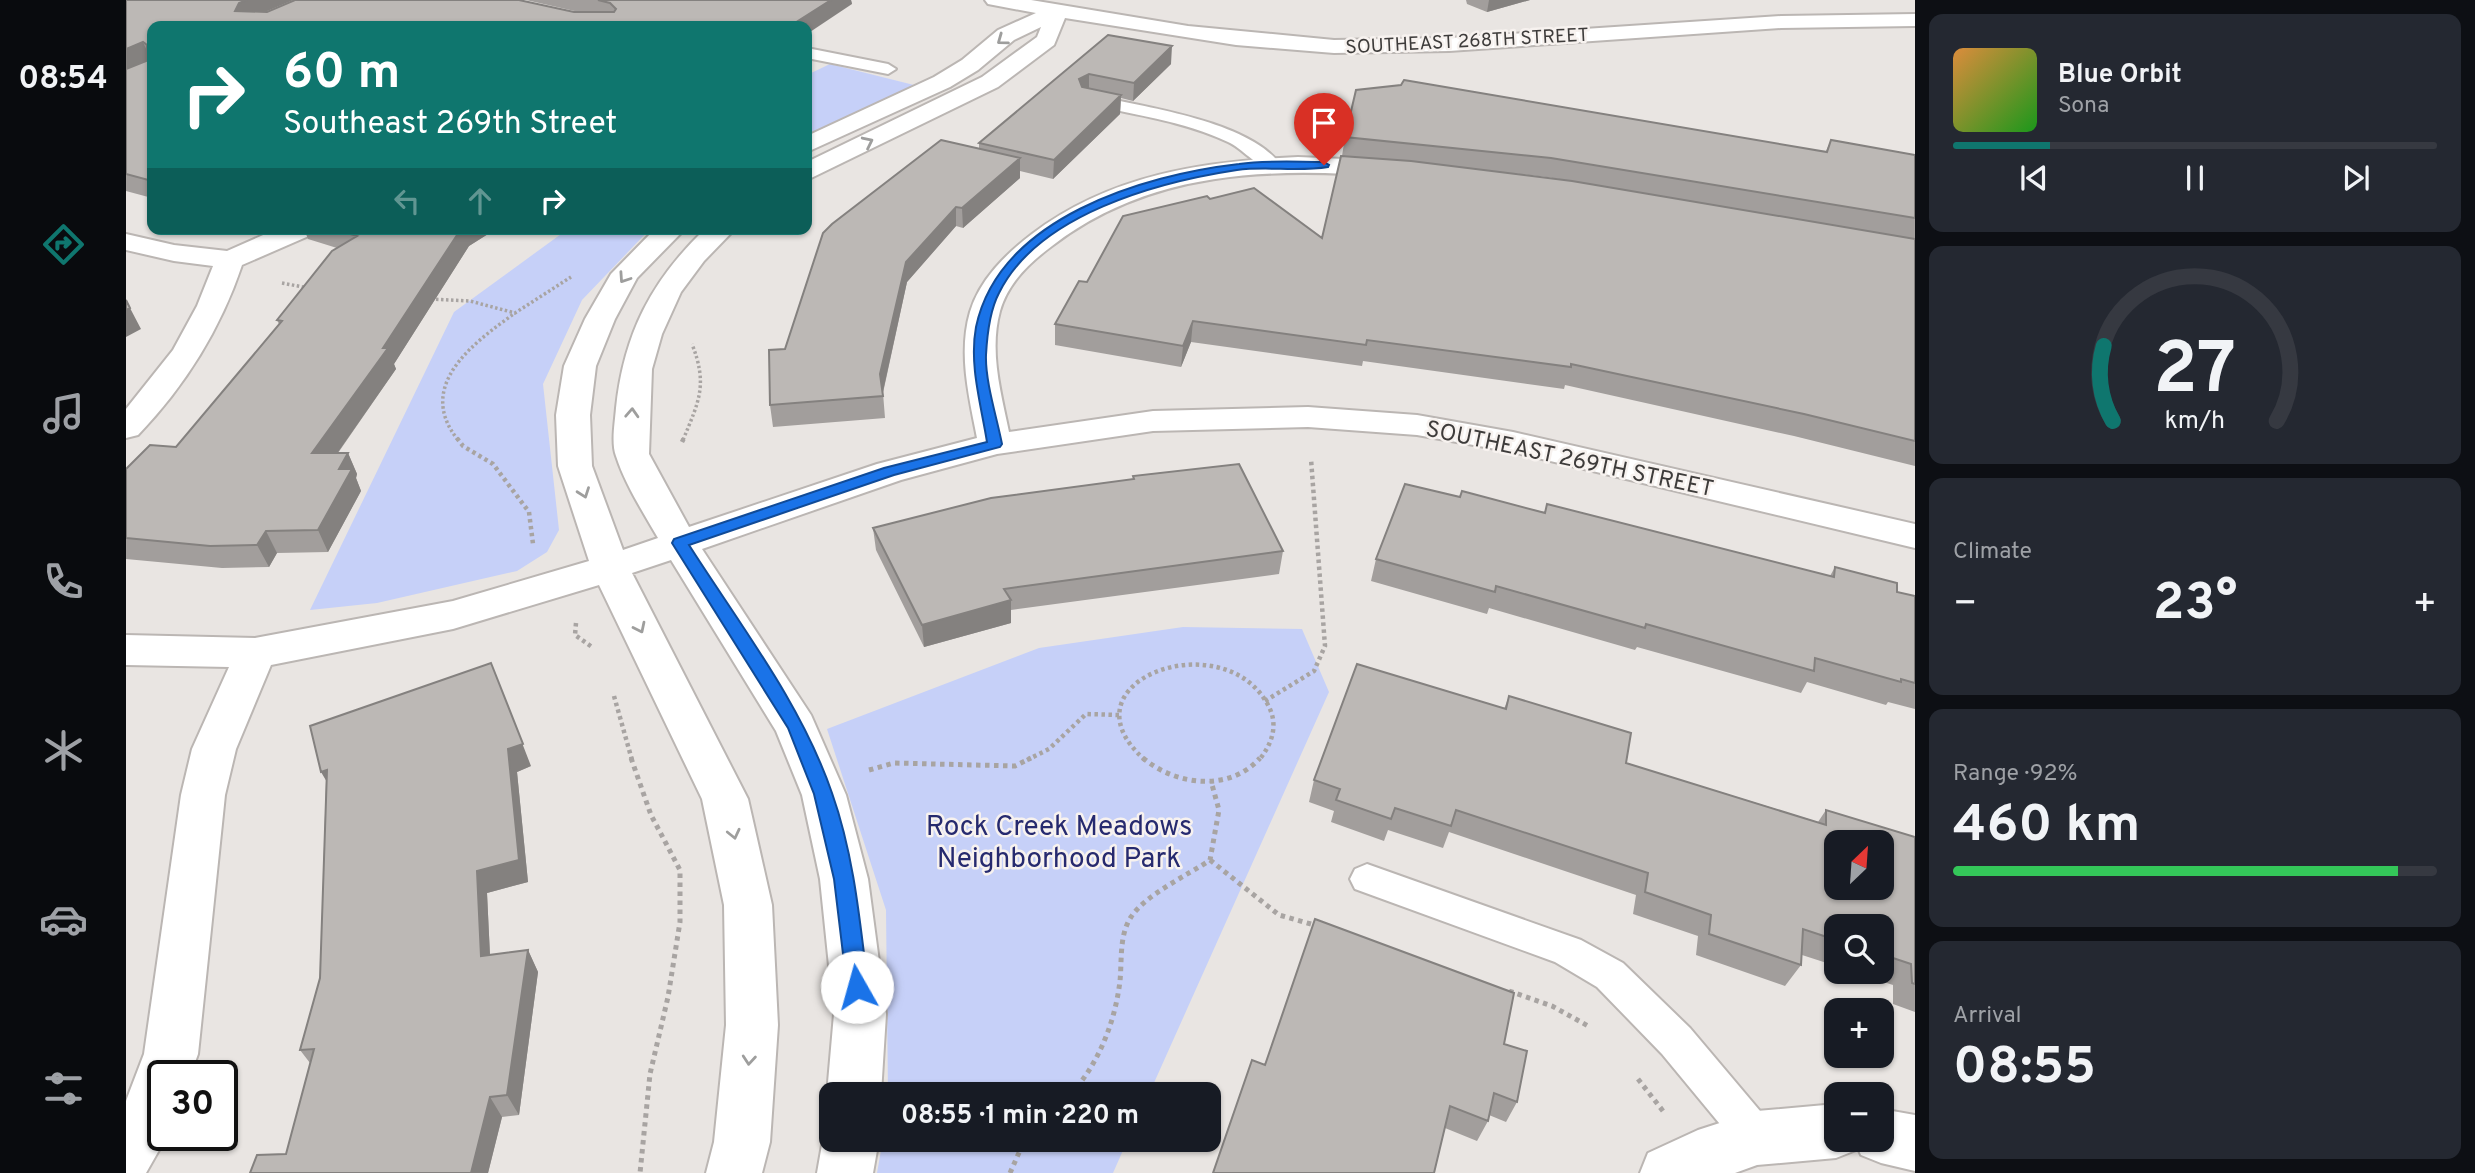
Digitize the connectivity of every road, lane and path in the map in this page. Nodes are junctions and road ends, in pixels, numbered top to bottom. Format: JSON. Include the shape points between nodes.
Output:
{"nodes":[{"id":1,"x":995,"y":0,"type":"edge"},
{"id":2,"x":1064,"y":5,"type":"edge"},
{"id":3,"x":1667,"y":10,"type":"dead end"},
{"id":4,"x":1915,"y":20,"type":"edge"},
{"id":5,"x":1690,"y":26,"type":"junction"},
{"id":6,"x":812,"y":54,"type":"edge"},
{"id":7,"x":888,"y":69,"type":"dead end"},
{"id":8,"x":1088,"y":99,"type":"edge"},
{"id":9,"x":812,"y":143,"type":"edge"},
{"id":10,"x":1272,"y":164,"type":"junction"},
{"id":11,"x":812,"y":170,"type":"edge"},
{"id":12,"x":1410,"y":171,"type":"edge"},
{"id":13,"x":291,"y":235,"type":"edge"},
{"id":14,"x":665,"y":235,"type":"edge"},
{"id":15,"x":715,"y":235,"type":"edge"},
{"id":16,"x":126,"y":242,"type":"edge"},
{"id":17,"x":579,"y":272,"type":"dead end"},
{"id":18,"x":226,"y":273,"type":"junction"},
{"id":19,"x":314,"y":290,"type":"edge"},
{"id":20,"x":429,"y":299,"type":"edge"},
{"id":21,"x":515,"y":313,"type":"junction"},
{"id":22,"x":1308,"y":417,"type":"junction"},
{"id":23,"x":126,"y":428,"type":"edge"},
{"id":24,"x":995,"y":444,"type":"junction"},
{"id":25,"x":1915,"y":536,"type":"edge"},
{"id":26,"x":680,"y":543,"type":"junction"},
{"id":27,"x":610,"y":566,"type":"junction"},
{"id":28,"x":561,"y":584,"type":"junction"},
{"id":29,"x":126,"y":650,"type":"edge"},
{"id":30,"x":255,"y":653,"type":"junction"},
{"id":31,"x":597,"y":655,"type":"dead end"},
{"id":32,"x":613,"y":690,"type":"dead end"},
{"id":33,"x":1265,"y":701,"type":"junction"},
{"id":34,"x":1119,"y":715,"type":"junction"},
{"id":35,"x":864,"y":771,"type":"dead end"},
{"id":36,"x":1211,"y":781,"type":"junction"},
{"id":37,"x":1210,"y":860,"type":"junction"},
{"id":38,"x":1367,"y":878,"type":"dead end"},
{"id":39,"x":1326,"y":928,"type":"edge"},
{"id":40,"x":1502,"y":989,"type":"edge"},
{"id":41,"x":1594,"y":1029,"type":"dead end"},
{"id":42,"x":1635,"y":1076,"type":"dead end"},
{"id":43,"x":855,"y":1082,"type":"edge"},
{"id":44,"x":1083,"y":1082,"type":"edge"},
{"id":45,"x":1824,"y":1132,"type":"edge"},
{"id":46,"x":1757,"y":1138,"type":"junction"},
{"id":47,"x":1894,"y":1139,"type":"edge"},
{"id":48,"x":1915,"y":1143,"type":"edge"},
{"id":49,"x":848,"y":1152,"type":"edge"},
{"id":50,"x":1019,"y":1152,"type":"edge"},
{"id":51,"x":126,"y":1154,"type":"edge"},
{"id":52,"x":1683,"y":1165,"type":"edge"},
{"id":53,"x":639,"y":1173,"type":"edge"},
{"id":54,"x":734,"y":1173,"type":"edge"},
{"id":55,"x":845,"y":1173,"type":"edge"},
{"id":56,"x":1010,"y":1173,"type":"edge"}],
"edges":[{"from":1,"to":2,"type":"street","name":"SOUTHEAST 268TH STREET"},
{"from":2,"to":5,"type":"street","name":"SOUTHEAST 268TH STREET","via":[[1222,37],[1381,48]]},
{"from":2,"to":9,"type":"street","one_way":true,"via":[[1006,35],[942,82]]},
{"from":11,"to":2,"type":"street","one_way":true,"via":[[990,82],[1046,40]]},
{"from":3,"to":5,"type":"street"},
{"from":4,"to":5,"type":"street","name":"SOUTHEAST 268TH STREET","via":[[1798,19]]},
{"from":6,"to":7,"type":"lane"},
{"from":8,"to":10,"type":"lane","via":[[1219,131],[1245,143]]},
{"from":10,"to":12,"type":"street"},
{"from":10,"to":24,"type":"street","via":[[1172,178],[1097,204],[1049,231],[1012,265],[992,293],[979,358]]},
{"from":13,"to":18,"type":"street"},
{"from":14,"to":27,"type":"street","one_way":true,"via":[[625,274],[580,366],[573,415],[575,466]]},
{"from":26,"to":15,"type":"street","one_way":true,"via":[[632,454],[636,369],[667,291]]},
{"from":16,"to":18,"type":"street","via":[[174,253]]},
{"from":17,"to":21,"type":"path"},
{"from":18,"to":19,"type":"path"},
{"from":18,"to":23,"type":"street","via":[[172,376]]},
{"from":20,"to":21,"type":"path","via":[[470,300]]},
{"from":21,"to":28,"type":"path","via":[[473,343],[453,366],[444,396],[446,425],[463,446],[493,464],[528,512],[534,548]]},
{"from":22,"to":24,"type":"street","name":"SOUTHEAST 269TH STREET","via":[[1153,421]]},
{"from":22,"to":25,"type":"street","name":"SOUTHEAST 269TH STREET","via":[[1417,425],[1513,442]]},
{"from":22,"to":33,"type":"path","via":[[1325,646],[1314,671]]},
{"from":24,"to":26,"type":"street","name":"SOUTHEAST 269TH STREET","via":[[889,471]]},
{"from":26,"to":27,"type":"street","name":"SOUTHEAST 269TH STREET"},
{"from":26,"to":43,"type":"street","via":[[796,727],[824,794],[844,879],[860,1014]]},
{"from":27,"to":28,"type":"street","name":"SOUTHEAST 269TH STREET"},
{"from":27,"to":54,"type":"street","one_way":true,"via":[[725,799],[734,834],[748,905],[752,1025],[742,1142]]},
{"from":28,"to":30,"type":"street","name":"SOUTHEAST 269TH STREET","via":[[453,615]]},
{"from":28,"to":31,"type":"path","via":[[578,609],[575,635],[591,644]]},
{"from":29,"to":30,"type":"street","name":"SOUTHEAST 269TH STREET"},
{"from":30,"to":51,"type":"street","via":[[214,749],[203,794],[171,1054],[151,1110]]},
{"from":32,"to":53,"type":"path","via":[[651,815],[680,870],[680,922],[650,1074]]},
{"from":33,"to":34,"type":"path","via":[[1239,676],[1212,665],[1182,663],[1155,669],[1133,682],[1120,702]]},
{"from":33,"to":36,"type":"path","via":[[1274,715],[1274,738],[1263,759],[1240,774]]},
{"from":34,"to":35,"type":"path","via":[[1086,714],[1049,749],[1015,766],[894,763]]},
{"from":34,"to":36,"type":"path","via":[[1118,725],[1128,747],[1150,766],[1179,778]]},
{"from":36,"to":37,"type":"path","via":[[1219,810]]},
{"from":37,"to":39,"type":"path","via":[[1279,915]]},
{"from":37,"to":44,"type":"path","via":[[1131,916],[1107,1035]]},
{"from":38,"to":46,"type":"lane","via":[[1568,951],[1610,975],[1676,1041]]},
{"from":40,"to":41,"type":"path","via":[[1552,1006]]},
{"from":42,"to":52,"type":"path"},
{"from":45,"to":46,"type":"street"},
{"from":46,"to":52,"type":"street"},
{"from":47,"to":48,"type":"street"},
{"from":49,"to":55,"type":"street"},
{"from":50,"to":56,"type":"path"}]}
